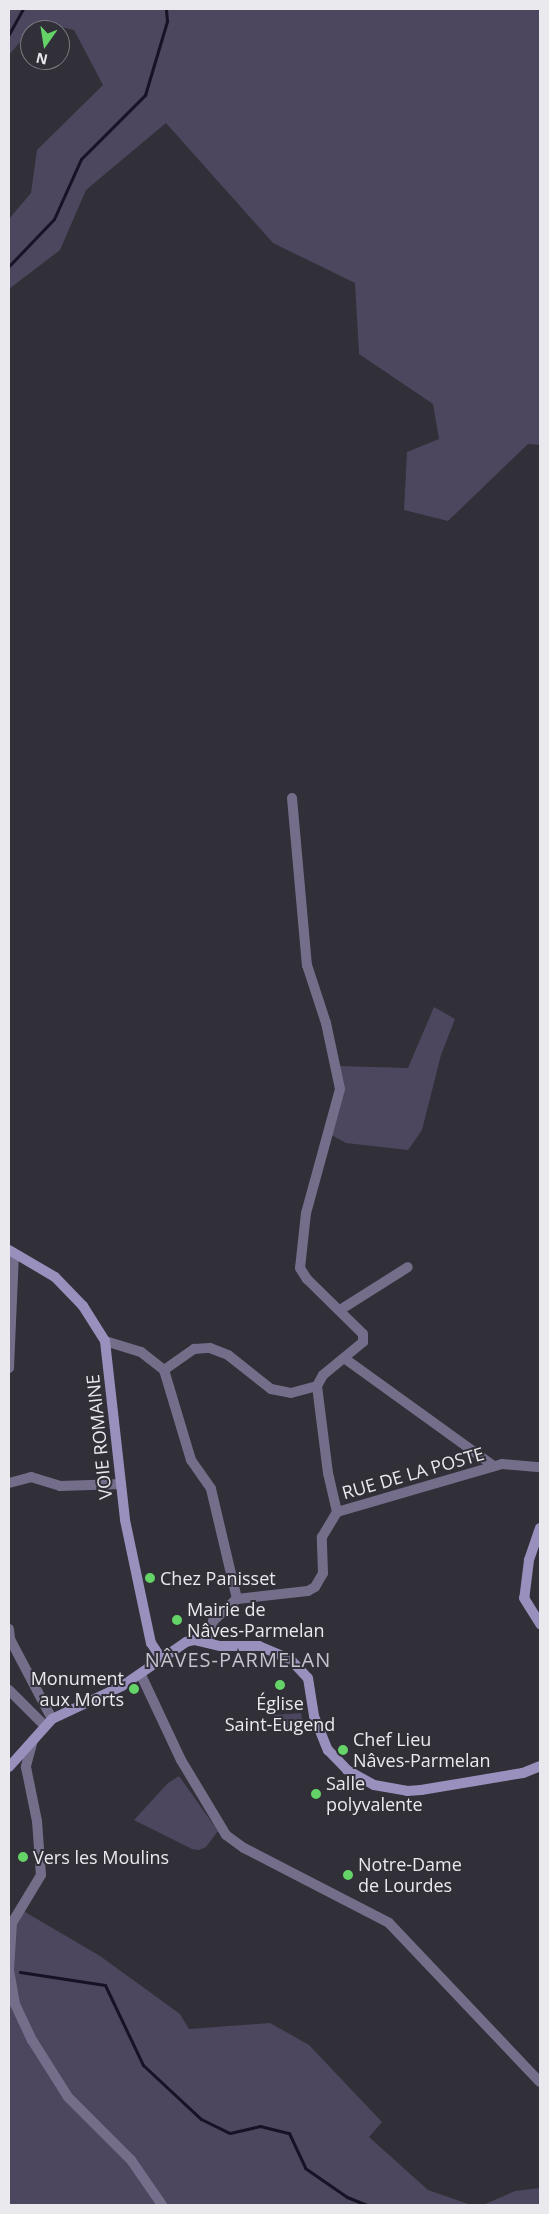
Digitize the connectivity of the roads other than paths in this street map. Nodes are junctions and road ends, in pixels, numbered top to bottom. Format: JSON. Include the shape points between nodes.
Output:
{"nodes":[{"id":1,"x":292,"y":798,"type":"dead end"},
{"id":2,"x":12,"y":1253,"type":"edge"},
{"id":3,"x":408,"y":1267,"type":"dead end"},
{"id":4,"x":340,"y":1310,"type":"junction"},
{"id":5,"x":105,"y":1341,"type":"junction"},
{"id":6,"x":344,"y":1358,"type":"junction"},
{"id":7,"x":9,"y":1368,"type":"edge"},
{"id":8,"x":164,"y":1370,"type":"junction"},
{"id":9,"x":317,"y":1386,"type":"junction"},
{"id":10,"x":494,"y":1466,"type":"junction"},
{"id":11,"x":540,"y":1467,"type":"edge"},
{"id":12,"x":9,"y":1484,"type":"edge"},
{"id":13,"x":121,"y":1484,"type":"junction"},
{"id":14,"x":337,"y":1512,"type":"junction"},
{"id":15,"x":540,"y":1528,"type":"edge"},
{"id":16,"x":237,"y":1598,"type":"junction"},
{"id":17,"x":540,"y":1624,"type":"edge"},
{"id":18,"x":9,"y":1629,"type":"edge"},
{"id":19,"x":209,"y":1642,"type":"junction"},
{"id":20,"x":161,"y":1658,"type":"junction"},
{"id":21,"x":141,"y":1675,"type":"junction"},
{"id":22,"x":9,"y":1690,"type":"edge"},
{"id":23,"x":48,"y":1722,"type":"junction"},
{"id":24,"x":34,"y":1739,"type":"junction"},
{"id":25,"x":540,"y":1766,"type":"edge"},
{"id":26,"x":9,"y":1767,"type":"edge"},
{"id":27,"x":540,"y":2082,"type":"edge"},
{"id":28,"x":162,"y":2205,"type":"edge"}],
"edges":[{"from":1,"to":4,"type":"street","via":[[308,965],[326,1023],[340,1089],[306,1213],[300,1268],[307,1279]]},
{"from":2,"to":5,"type":"main road","name":"VOIE ROMAINE","via":[[55,1277],[83,1306]]},
{"from":2,"to":7,"type":"street"},
{"from":3,"to":4,"type":"street"},
{"from":4,"to":6,"type":"street","via":[[363,1334],[363,1342]]},
{"from":5,"to":8,"type":"street","via":[[141,1352]]},
{"from":5,"to":13,"type":"main road","name":"VOIE ROMAINE"},
{"from":6,"to":9,"type":"street","via":[[320,1379]]},
{"from":6,"to":10,"type":"street"},
{"from":8,"to":9,"type":"street","via":[[194,1349],[210,1348],[228,1355],[271,1388],[291,1393]]},
{"from":8,"to":16,"type":"street","via":[[191,1460],[211,1489]]},
{"from":9,"to":14,"type":"street","via":[[328,1472]]},
{"from":10,"to":11,"type":"street","name":"RUE DE LA POSTE"},
{"from":10,"to":14,"type":"street","name":"RUE DE LA POSTE"},
{"from":12,"to":13,"type":"street","via":[[31,1476],[60,1486]]},
{"from":13,"to":20,"type":"main road","name":"VOIE ROMAINE","via":[[125,1520],[151,1643]]},
{"from":14,"to":16,"type":"street","name":"RUE DE LA POSTE","via":[[322,1537],[324,1573],[316,1587],[308,1591]]},
{"from":15,"to":17,"type":"main road","via":[[529,1560],[524,1598]]},
{"from":16,"to":19,"type":"street","via":[[213,1621]]},
{"from":18,"to":23,"type":"street","via":[[10,1639]]},
{"from":19,"to":20,"type":"main road","via":[[186,1642]]},
{"from":19,"to":25,"type":"main road","via":[[221,1646],[259,1646],[296,1663],[308,1678],[314,1716],[328,1750],[348,1770],[374,1785],[421,1790],[523,1773]]},
{"from":20,"to":21,"type":"main road"},
{"from":21,"to":23,"type":"main road"},
{"from":21,"to":27,"type":"street","via":[[181,1760],[226,1835],[244,1848],[389,1923],[407,1938]]},
{"from":22,"to":23,"type":"street"},
{"from":23,"to":24,"type":"main road"},
{"from":24,"to":26,"type":"main road"},
{"from":24,"to":28,"type":"street","via":[[26,1767],[37,1821],[41,1875],[12,1923],[9,1970],[16,2004],[32,2040],[68,2097],[131,2160]]}]}
